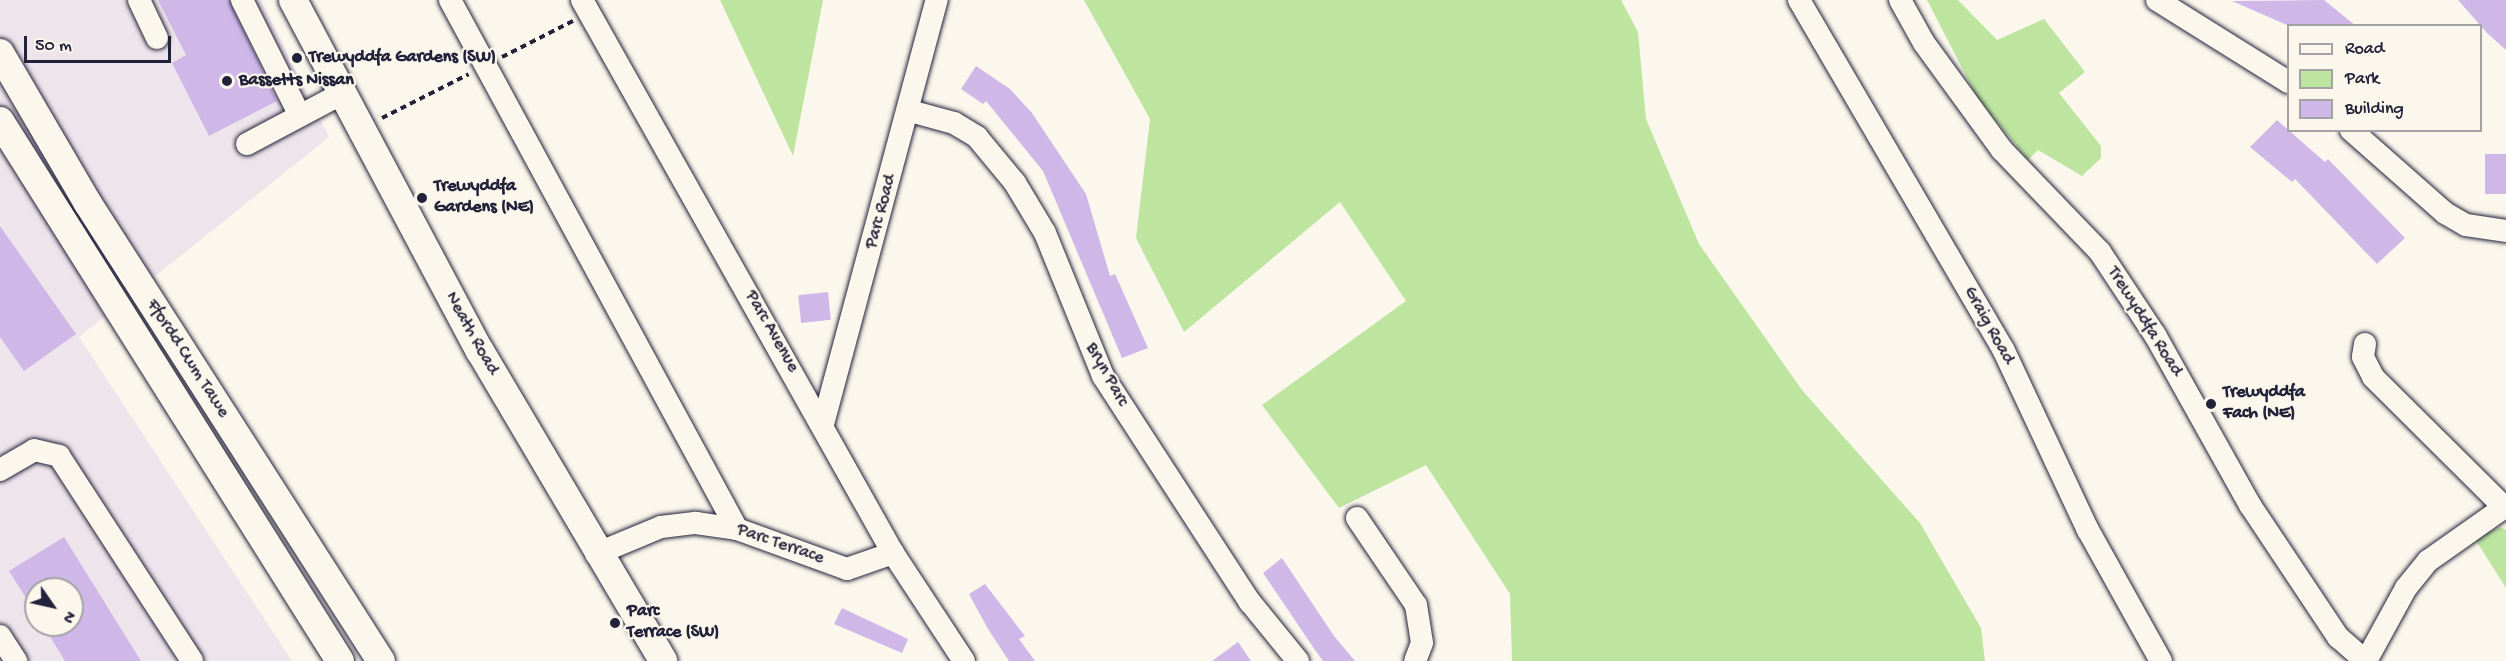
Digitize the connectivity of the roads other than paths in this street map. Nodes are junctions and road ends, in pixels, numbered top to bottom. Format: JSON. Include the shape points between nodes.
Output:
{"nodes":[{"id":1,"x":139,"y":0,"type":"edge"},
{"id":2,"x":242,"y":0,"type":"edge"},
{"id":3,"x":293,"y":0,"type":"edge"},
{"id":4,"x":450,"y":0,"type":"edge"},
{"id":5,"x":582,"y":0,"type":"edge"},
{"id":6,"x":937,"y":0,"type":"edge"},
{"id":7,"x":1799,"y":0,"type":"edge"},
{"id":8,"x":1900,"y":0,"type":"edge"},
{"id":9,"x":2157,"y":0,"type":"edge"},
{"id":10,"x":157,"y":38,"type":"dead end"},
{"id":11,"x":0,"y":52,"type":"edge"},
{"id":12,"x":2287,"y":81,"type":"edge"},
{"id":13,"x":340,"y":94,"type":"junction"},
{"id":14,"x":910,"y":111,"type":"junction"},
{"id":15,"x":299,"y":114,"type":"junction"},
{"id":16,"x":0,"y":121,"type":"edge"},
{"id":17,"x":2353,"y":132,"type":"edge"},
{"id":18,"x":247,"y":144,"type":"dead end"},
{"id":19,"x":2506,"y":231,"type":"edge"},
{"id":20,"x":2365,"y":344,"type":"dead end"},
{"id":21,"x":823,"y":424,"type":"junction"},
{"id":22,"x":0,"y":470,"type":"edge"},
{"id":23,"x":2505,"y":507,"type":"edge"},
{"id":24,"x":1357,"y":518,"type":"dead end"},
{"id":25,"x":737,"y":529,"type":"junction"},
{"id":26,"x":892,"y":553,"type":"junction"},
{"id":27,"x":596,"y":554,"type":"junction"},
{"id":28,"x":0,"y":636,"type":"edge"},
{"id":29,"x":16,"y":661,"type":"edge"},
{"id":30,"x":192,"y":661,"type":"edge"},
{"id":31,"x":340,"y":661,"type":"edge"},
{"id":32,"x":381,"y":661,"type":"edge"},
{"id":33,"x":663,"y":661,"type":"edge"},
{"id":34,"x":964,"y":661,"type":"edge"},
{"id":35,"x":1298,"y":661,"type":"edge"},
{"id":36,"x":1414,"y":661,"type":"edge"},
{"id":37,"x":2161,"y":661,"type":"edge"},
{"id":38,"x":2366,"y":661,"type":"edge"}],
"edges":[{"from":1,"to":10,"type":"street"},
{"from":2,"to":15,"type":"street"},
{"from":3,"to":13,"type":"main road","name":"Neath Road"},
{"from":4,"to":25,"type":"street"},
{"from":5,"to":21,"type":"street","name":"Parc Avenue"},
{"from":6,"to":14,"type":"street","name":"Parc Road"},
{"from":7,"to":37,"type":"street","name":"Graig Road","via":[[2004,351],[2088,530]]},
{"from":8,"to":38,"type":"street","name":"Trewyddfa Road","via":[[1924,43],[2002,150],[2100,252],[2155,335],[2250,505],[2338,637]]},
{"from":9,"to":12,"type":"street"},
{"from":11,"to":32,"type":"main road","name":"Ffordd Cwm Tawe","via":[[87,202]]},
{"from":13,"to":15,"type":"street"},
{"from":13,"to":27,"type":"main road","name":"Neath Road"},
{"from":14,"to":21,"type":"street","name":"Parc Road"},
{"from":14,"to":35,"type":"street","name":"Bryn Parc","via":[[954,123],[977,137],[1015,183],[1045,233],[1103,376],[1250,602]]},
{"from":15,"to":18,"type":"street"},
{"from":16,"to":31,"type":"main road","name":"Ffordd Cwm Tawe"},
{"from":17,"to":19,"type":"street","via":[[2445,213],[2466,225]]},
{"from":20,"to":23,"type":"street","via":[[2363,357],[2373,377]]},
{"from":21,"to":26,"type":"street","name":"Parc Avenue"},
{"from":22,"to":30,"type":"street","via":[[34,450],[59,456]]},
{"from":23,"to":38,"type":"street","via":[[2428,561],[2406,588]]},
{"from":24,"to":36,"type":"street","via":[[1416,605],[1422,642]]},
{"from":25,"to":26,"type":"street","name":"Parc Terrace","via":[[848,569]]},
{"from":25,"to":27,"type":"street","name":"Parc Terrace","via":[[696,523],[661,527]]},
{"from":26,"to":34,"type":"street","name":"Parc Avenue"},
{"from":27,"to":33,"type":"main road","name":"Neath Road"},
{"from":28,"to":29,"type":"street"}]}
